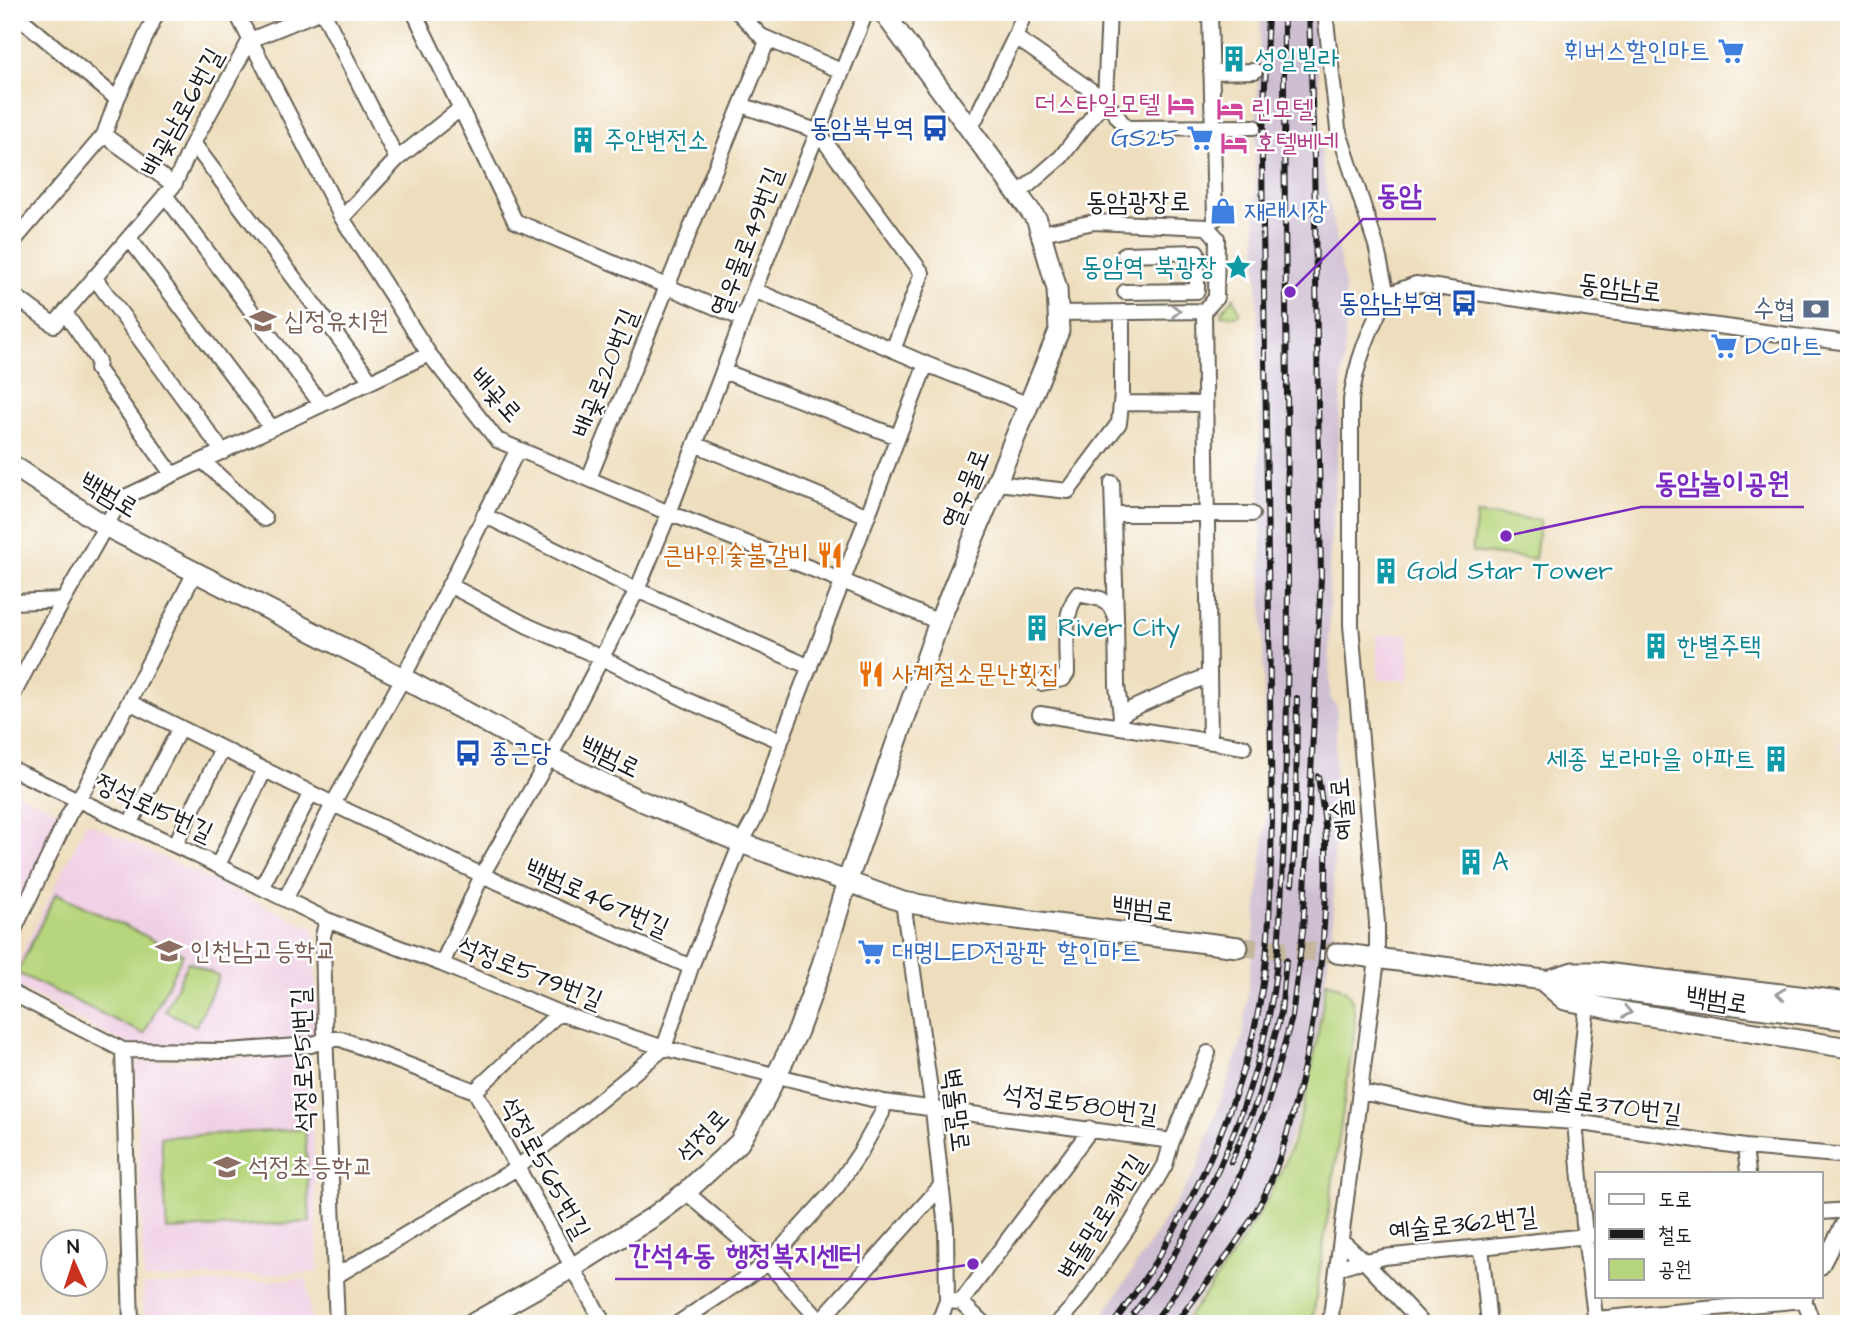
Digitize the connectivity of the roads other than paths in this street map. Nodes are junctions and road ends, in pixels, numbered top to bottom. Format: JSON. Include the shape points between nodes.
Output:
{"nodes":[{"id":1,"x":13,"y":12,"type":"edge"},
{"id":2,"x":236,"y":12,"type":"edge"},
{"id":3,"x":321,"y":12,"type":"edge"},
{"id":4,"x":414,"y":12,"type":"edge"},
{"id":5,"x":738,"y":12,"type":"edge"},
{"id":6,"x":866,"y":12,"type":"edge"},
{"id":7,"x":883,"y":12,"type":"edge"},
{"id":8,"x":1025,"y":12,"type":"edge"},
{"id":9,"x":1109,"y":12,"type":"edge"},
{"id":10,"x":1210,"y":12,"type":"edge"},
{"id":11,"x":1325,"y":12,"type":"edge"},
{"id":12,"x":153,"y":14,"type":"edge"},
{"id":13,"x":1016,"y":37,"type":"junction"},
{"id":14,"x":768,"y":39,"type":"junction"},
{"id":15,"x":250,"y":40,"type":"junction"},
{"id":16,"x":841,"y":71,"type":"junction"},
{"id":17,"x":1255,"y":71,"type":"dead end"},
{"id":18,"x":1211,"y":72,"type":"junction"},
{"id":19,"x":117,"y":99,"type":"junction"},
{"id":20,"x":1105,"y":100,"type":"junction"},
{"id":21,"x":741,"y":105,"type":"junction"},
{"id":22,"x":460,"y":109,"type":"junction"},
{"id":23,"x":1212,"y":127,"type":"junction"},
{"id":24,"x":1254,"y":127,"type":"dead end"},
{"id":25,"x":971,"y":128,"type":"junction"},
{"id":26,"x":817,"y":131,"type":"junction"},
{"id":27,"x":104,"y":135,"type":"junction"},
{"id":28,"x":193,"y":142,"type":"junction"},
{"id":29,"x":397,"y":159,"type":"junction"},
{"id":30,"x":170,"y":190,"type":"junction"},
{"id":31,"x":1017,"y":195,"type":"junction"},
{"id":32,"x":12,"y":218,"type":"edge"},
{"id":33,"x":342,"y":218,"type":"junction"},
{"id":34,"x":1215,"y":219,"type":"dead end"},
{"id":35,"x":25,"y":228,"type":"junction"},
{"id":36,"x":1191,"y":228,"type":"junction"},
{"id":37,"x":1042,"y":233,"type":"junction"},
{"id":38,"x":128,"y":238,"type":"junction"},
{"id":39,"x":12,"y":243,"type":"edge"},
{"id":40,"x":1191,"y":252,"type":"junction"},
{"id":41,"x":1125,"y":254,"type":"dead end"},
{"id":42,"x":94,"y":277,"type":"junction"},
{"id":43,"x":667,"y":287,"type":"junction"},
{"id":44,"x":754,"y":290,"type":"junction"},
{"id":45,"x":1125,"y":292,"type":"dead end"},
{"id":46,"x":1162,"y":292,"type":"junction"},
{"id":47,"x":12,"y":293,"type":"edge"},
{"id":48,"x":1387,"y":295,"type":"junction"},
{"id":49,"x":1203,"y":311,"type":"junction"},
{"id":50,"x":1122,"y":312,"type":"junction"},
{"id":51,"x":1144,"y":312,"type":"junction"},
{"id":52,"x":65,"y":313,"type":"junction"},
{"id":53,"x":1059,"y":313,"type":"junction"},
{"id":54,"x":743,"y":319,"type":"junction"},
{"id":55,"x":1849,"y":343,"type":"edge"},
{"id":56,"x":893,"y":350,"type":"junction"},
{"id":57,"x":429,"y":354,"type":"junction"},
{"id":58,"x":926,"y":364,"type":"junction"},
{"id":59,"x":723,"y":371,"type":"junction"},
{"id":60,"x":371,"y":381,"type":"junction"},
{"id":61,"x":1121,"y":403,"type":"junction"},
{"id":62,"x":321,"y":404,"type":"junction"},
{"id":63,"x":1028,"y":404,"type":"junction"},
{"id":64,"x":1205,"y":404,"type":"junction"},
{"id":65,"x":271,"y":427,"type":"junction"},
{"id":66,"x":898,"y":437,"type":"junction"},
{"id":67,"x":695,"y":444,"type":"junction"},
{"id":68,"x":518,"y":449,"type":"junction"},
{"id":69,"x":223,"y":452,"type":"junction"},
{"id":70,"x":203,"y":461,"type":"junction"},
{"id":71,"x":12,"y":464,"type":"edge"},
{"id":72,"x":172,"y":474,"type":"junction"},
{"id":73,"x":589,"y":478,"type":"junction"},
{"id":74,"x":997,"y":483,"type":"junction"},
{"id":75,"x":1112,"y":483,"type":"dead end"},
{"id":76,"x":669,"y":513,"type":"junction"},
{"id":77,"x":1113,"y":514,"type":"junction"},
{"id":78,"x":1207,"y":514,"type":"junction"},
{"id":79,"x":1252,"y":514,"type":"dead end"},
{"id":80,"x":484,"y":515,"type":"junction"},
{"id":81,"x":868,"y":516,"type":"junction"},
{"id":82,"x":265,"y":519,"type":"dead end"},
{"id":83,"x":105,"y":526,"type":"junction"},
{"id":84,"x":195,"y":572,"type":"junction"},
{"id":85,"x":843,"y":581,"type":"junction"},
{"id":86,"x":449,"y":585,"type":"junction"},
{"id":87,"x":637,"y":590,"type":"junction"},
{"id":88,"x":64,"y":600,"type":"junction"},
{"id":89,"x":12,"y":602,"type":"edge"},
{"id":90,"x":1116,"y":618,"type":"junction"},
{"id":91,"x":939,"y":622,"type":"junction"},
{"id":92,"x":602,"y":658,"type":"junction"},
{"id":93,"x":810,"y":667,"type":"junction"},
{"id":94,"x":1209,"y":675,"type":"junction"},
{"id":95,"x":403,"y":678,"type":"junction"},
{"id":96,"x":1041,"y":683,"type":"dead end"},
{"id":97,"x":12,"y":697,"type":"edge"},
{"id":98,"x":130,"y":702,"type":"junction"},
{"id":99,"x":1040,"y":714,"type":"dead end"},
{"id":100,"x":1120,"y":721,"type":"junction"},
{"id":101,"x":180,"y":727,"type":"junction"},
{"id":102,"x":781,"y":741,"type":"junction"},
{"id":103,"x":1210,"y":741,"type":"junction"},
{"id":104,"x":1244,"y":747,"type":"dead end"},
{"id":105,"x":222,"y":748,"type":"junction"},
{"id":106,"x":550,"y":757,"type":"junction"},
{"id":107,"x":12,"y":769,"type":"edge"},
{"id":108,"x":265,"y":769,"type":"junction"},
{"id":109,"x":311,"y":793,"type":"junction"},
{"id":110,"x":78,"y":800,"type":"junction"},
{"id":111,"x":333,"y":804,"type":"junction"},
{"id":112,"x":130,"y":824,"type":"junction"},
{"id":113,"x":741,"y":843,"type":"junction"},
{"id":114,"x":175,"y":845,"type":"junction"},
{"id":115,"x":218,"y":865,"type":"junction"},
{"id":116,"x":482,"y":875,"type":"junction"},
{"id":117,"x":848,"y":881,"type":"junction"},
{"id":118,"x":274,"y":892,"type":"junction"},
{"id":119,"x":903,"y":902,"type":"junction"},
{"id":120,"x":327,"y":920,"type":"junction"},
{"id":121,"x":12,"y":934,"type":"edge"},
{"id":122,"x":1238,"y":947,"type":"tunnel mouth"},
{"id":123,"x":1337,"y":953,"type":"tunnel mouth"},
{"id":124,"x":1377,"y":959,"type":"junction"},
{"id":125,"x":442,"y":964,"type":"junction"},
{"id":126,"x":691,"y":967,"type":"junction"},
{"id":127,"x":1543,"y":981,"type":"junction"},
{"id":128,"x":12,"y":993,"type":"edge"},
{"id":129,"x":1849,"y":1002,"type":"edge"},
{"id":130,"x":1587,"y":1004,"type":"junction"},
{"id":131,"x":559,"y":1013,"type":"junction"},
{"id":132,"x":1849,"y":1020,"type":"edge"},
{"id":133,"x":327,"y":1039,"type":"junction"},
{"id":134,"x":664,"y":1048,"type":"junction"},
{"id":135,"x":1849,"y":1048,"type":"edge"},
{"id":136,"x":123,"y":1050,"type":"junction"},
{"id":137,"x":1208,"y":1053,"type":"dead end"},
{"id":138,"x":776,"y":1077,"type":"junction"},
{"id":139,"x":475,"y":1091,"type":"junction"},
{"id":140,"x":1361,"y":1092,"type":"junction"},
{"id":141,"x":884,"y":1102,"type":"junction"},
{"id":142,"x":933,"y":1110,"type":"junction"},
{"id":143,"x":1575,"y":1122,"type":"junction"},
{"id":144,"x":1091,"y":1129,"type":"junction"},
{"id":145,"x":1172,"y":1141,"type":"junction"},
{"id":146,"x":1745,"y":1147,"type":"junction"},
{"id":147,"x":1849,"y":1157,"type":"edge"},
{"id":148,"x":517,"y":1168,"type":"junction"},
{"id":149,"x":1748,"y":1172,"type":"edge"},
{"id":150,"x":941,"y":1186,"type":"junction"},
{"id":151,"x":686,"y":1192,"type":"junction"},
{"id":152,"x":1822,"y":1212,"type":"edge"},
{"id":153,"x":1849,"y":1212,"type":"edge"},
{"id":154,"x":1591,"y":1235,"type":"edge"},
{"id":155,"x":1341,"y":1240,"type":"junction"},
{"id":156,"x":1481,"y":1247,"type":"junction"},
{"id":157,"x":1365,"y":1262,"type":"junction"},
{"id":158,"x":768,"y":1263,"type":"junction"},
{"id":159,"x":1822,"y":1265,"type":"edge"},
{"id":160,"x":572,"y":1268,"type":"junction"},
{"id":161,"x":1337,"y":1270,"type":"junction"},
{"id":162,"x":336,"y":1276,"type":"junction"},
{"id":163,"x":1805,"y":1298,"type":"edge"},
{"id":164,"x":954,"y":1302,"type":"junction"},
{"id":165,"x":700,"y":1318,"type":"edge"},
{"id":166,"x":822,"y":1322,"type":"edge"},
{"id":167,"x":1596,"y":1322,"type":"edge"},
{"id":168,"x":131,"y":1324,"type":"edge"},
{"id":169,"x":337,"y":1324,"type":"edge"},
{"id":170,"x":472,"y":1324,"type":"edge"},
{"id":171,"x":604,"y":1324,"type":"edge"},
{"id":172,"x":677,"y":1324,"type":"edge"},
{"id":173,"x":938,"y":1324,"type":"edge"},
{"id":174,"x":984,"y":1324,"type":"edge"},
{"id":175,"x":1057,"y":1324,"type":"edge"},
{"id":176,"x":1330,"y":1324,"type":"edge"},
{"id":177,"x":1423,"y":1324,"type":"edge"},
{"id":178,"x":1489,"y":1324,"type":"edge"},
{"id":179,"x":1813,"y":1324,"type":"edge"}],
"edges":[{"from":1,"to":19,"type":"street"},
{"from":2,"to":15,"type":"street","name":"배곶로"},
{"from":3,"to":15,"type":"street"},
{"from":3,"to":29,"type":"street"},
{"from":4,"to":22,"type":"street"},
{"from":5,"to":14,"type":"street"},
{"from":6,"to":16,"type":"street","name":"열우물로49번길"},
{"from":7,"to":25,"type":"main road","name":"열우물로"},
{"from":8,"to":13,"type":"street"},
{"from":9,"to":20,"type":"street"},
{"from":10,"to":18,"type":"street"},
{"from":11,"to":48,"type":"street","via":[[1338,129],[1376,245]]},
{"from":12,"to":19,"type":"street"},
{"from":13,"to":20,"type":"street"},
{"from":13,"to":25,"type":"street"},
{"from":14,"to":16,"type":"street"},
{"from":14,"to":21,"type":"street","name":"배곶로20번길"},
{"from":15,"to":28,"type":"street","name":"배곶남로6번길"},
{"from":15,"to":33,"type":"street","name":"배곶로"},
{"from":16,"to":26,"type":"street","name":"열우물로49번길"},
{"from":17,"to":18,"type":"street"},
{"from":18,"to":23,"type":"street"},
{"from":19,"to":27,"type":"street"},
{"from":20,"to":23,"type":"street","via":[[1126,128]]},
{"from":20,"to":31,"type":"street","via":[[1061,157]]},
{"from":21,"to":26,"type":"street"},
{"from":21,"to":43,"type":"street","name":"배곶로20번길"},
{"from":22,"to":29,"type":"street"},
{"from":22,"to":43,"type":"street","name":"배곶로20번길","via":[[515,221]]},
{"from":23,"to":24,"type":"street"},
{"from":23,"to":34,"type":"street"},
{"from":25,"to":31,"type":"main road","name":"열우물로"},
{"from":26,"to":44,"type":"street","name":"열우물로49번길"},
{"from":26,"to":56,"type":"street","via":[[922,273]]},
{"from":27,"to":30,"type":"street"},
{"from":27,"to":35,"type":"street"},
{"from":28,"to":30,"type":"street","name":"배곶남로6번길"},
{"from":28,"to":60,"type":"street"},
{"from":29,"to":33,"type":"street"},
{"from":30,"to":38,"type":"street","name":"배곶남로6번길"},
{"from":30,"to":62,"type":"street"},
{"from":31,"to":37,"type":"main road","name":"열우물로"},
{"from":32,"to":35,"type":"street"},
{"from":33,"to":57,"type":"street","name":"배곶로"},
{"from":35,"to":39,"type":"street"},
{"from":36,"to":37,"type":"street","name":"동암광장로","via":[[1094,222]]},
{"from":36,"to":40,"type":"street"},
{"from":36,"to":49,"type":"street","name":"동암광장로","via":[[1207,227],[1217,237],[1216,298]]},
{"from":37,"to":53,"type":"main road","name":"열우물로"},
{"from":38,"to":42,"type":"street","name":"배곶남로6번길"},
{"from":38,"to":65,"type":"street"},
{"from":40,"to":41,"type":"street"},
{"from":40,"to":46,"type":"street","via":[[1197,252],[1198,291]]},
{"from":42,"to":52,"type":"street","name":"배곶남로6번길"},
{"from":42,"to":69,"type":"street"},
{"from":43,"to":54,"type":"street"},
{"from":43,"to":73,"type":"street","name":"배곶로20번길"},
{"from":44,"to":54,"type":"street","name":"열우물로49번길"},
{"from":44,"to":56,"type":"street"},
{"from":45,"to":46,"type":"street"},
{"from":46,"to":51,"type":"street"},
{"from":47,"to":52,"type":"street","via":[[54,325]]},
{"from":48,"to":55,"type":"street","name":"동암남로","via":[[1416,284]]},
{"from":48,"to":124,"type":"street","name":"예술로","via":[[1354,373],[1352,400],[1351,625]]},
{"from":51,"to":49,"type":"street","one_way":true},
{"from":49,"to":64,"type":"street"},
{"from":50,"to":51,"type":"street"},
{"from":50,"to":53,"type":"street"},
{"from":50,"to":61,"type":"street"},
{"from":52,"to":72,"type":"street","via":[[99,361],[97,369]]},
{"from":53,"to":63,"type":"main road","name":"열우물로","via":[[1059,331]]},
{"from":54,"to":59,"type":"street","name":"열우물로49번길"},
{"from":56,"to":58,"type":"street"},
{"from":57,"to":60,"type":"street"},
{"from":57,"to":68,"type":"street","name":"배곶로","via":[[497,440]]},
{"from":58,"to":63,"type":"street"},
{"from":58,"to":66,"type":"street","name":"백범로467번길"},
{"from":59,"to":66,"type":"street"},
{"from":59,"to":67,"type":"street","name":"열우물로49번길"},
{"from":60,"to":62,"type":"street"},
{"from":61,"to":64,"type":"street"},
{"from":61,"to":74,"type":"street","via":[[1119,423],[1068,491]]},
{"from":62,"to":65,"type":"street"},
{"from":63,"to":74,"type":"main road","name":"열우물로"},
{"from":64,"to":78,"type":"street"},
{"from":65,"to":69,"type":"street"},
{"from":66,"to":81,"type":"street","name":"백범로467번길"},
{"from":67,"to":76,"type":"street","name":"열우물로49번길"},
{"from":67,"to":81,"type":"street"},
{"from":68,"to":73,"type":"street","name":"배곶로"},
{"from":68,"to":80,"type":"street"},
{"from":69,"to":70,"type":"street"},
{"from":70,"to":72,"type":"street"},
{"from":70,"to":82,"type":"street"},
{"from":71,"to":83,"type":"main road","name":"백범로"},
{"from":72,"to":83,"type":"street","via":[[121,499]]},
{"from":73,"to":76,"type":"street","name":"배곶로"},
{"from":74,"to":91,"type":"main road","name":"열우물로"},
{"from":75,"to":77,"type":"street"},
{"from":76,"to":85,"type":"street","name":"배곶로"},
{"from":76,"to":87,"type":"street","name":"열우물로49번길"},
{"from":77,"to":78,"type":"street"},
{"from":77,"to":90,"type":"street"},
{"from":78,"to":79,"type":"street"},
{"from":78,"to":94,"type":"street"},
{"from":80,"to":86,"type":"street"},
{"from":80,"to":87,"type":"street"},
{"from":81,"to":85,"type":"street","name":"백범로467번길"},
{"from":83,"to":84,"type":"main road","name":"백범로"},
{"from":83,"to":88,"type":"street"},
{"from":84,"to":95,"type":"main road","name":"백범로"},
{"from":84,"to":98,"type":"street"},
{"from":85,"to":91,"type":"street","name":"배곶로"},
{"from":85,"to":93,"type":"street","name":"백범로467번길"},
{"from":86,"to":92,"type":"street"},
{"from":86,"to":95,"type":"street"},
{"from":87,"to":92,"type":"street","name":"열우물로49번길"},
{"from":87,"to":93,"type":"street"},
{"from":88,"to":89,"type":"street"},
{"from":88,"to":97,"type":"street"},
{"from":90,"to":96,"type":"street","via":[[1101,599],[1079,594],[1068,615],[1067,673],[1063,679]]},
{"from":90,"to":100,"type":"street"},
{"from":91,"to":117,"type":"main road","name":"열우물로"},
{"from":92,"to":102,"type":"street"},
{"from":92,"to":106,"type":"street","name":"열우물로49번길"},
{"from":93,"to":102,"type":"street","name":"백범로467번길"},
{"from":94,"to":100,"type":"street","via":[[1133,708]]},
{"from":94,"to":103,"type":"street"},
{"from":95,"to":106,"type":"main road","name":"백범로"},
{"from":95,"to":111,"type":"street"},
{"from":98,"to":101,"type":"street","name":"백범로467번길"},
{"from":98,"to":110,"type":"street"},
{"from":99,"to":100,"type":"street"},
{"from":100,"to":103,"type":"street"},
{"from":101,"to":105,"type":"street","name":"백범로467번길"},
{"from":101,"to":112,"type":"street"},
{"from":102,"to":113,"type":"street","name":"백범로467번길","via":[[757,814]]},
{"from":103,"to":104,"type":"street"},
{"from":105,"to":108,"type":"street","name":"백범로467번길"},
{"from":105,"to":114,"type":"street"},
{"from":106,"to":113,"type":"main road","name":"백범로"},
{"from":106,"to":116,"type":"street","name":"열우물로49번길"},
{"from":107,"to":110,"type":"street","name":"정석로15번길"},
{"from":108,"to":109,"type":"street","name":"백범로467번길"},
{"from":108,"to":115,"type":"street"},
{"from":109,"to":111,"type":"street","name":"백범로467번길"},
{"from":109,"to":118,"type":"street"},
{"from":110,"to":112,"type":"street","name":"정석로15번길"},
{"from":110,"to":121,"type":"street"},
{"from":111,"to":116,"type":"street","name":"백범로467번길"},
{"from":111,"to":118,"type":"street"},
{"from":112,"to":114,"type":"street","name":"정석로15번길"},
{"from":113,"to":117,"type":"main road","name":"백범로"},
{"from":113,"to":126,"type":"street","name":"백범로467번길"},
{"from":114,"to":115,"type":"street","name":"정석로15번길"},
{"from":115,"to":118,"type":"street","name":"정석로15번길"},
{"from":116,"to":125,"type":"street","name":"열우물로49번길"},
{"from":116,"to":126,"type":"street","name":"백범로467번길"},
{"from":117,"to":119,"type":"main road","name":"백범로"},
{"from":117,"to":138,"type":"main road","name":"석정로","via":[[798,1031]]},
{"from":118,"to":120,"type":"street","name":"석정로579번길"},
{"from":119,"to":122,"type":"main road","name":"백범로"},
{"from":119,"to":142,"type":"street","name":"벽돌말로"},
{"from":120,"to":125,"type":"street","name":"석정로579번길"},
{"from":120,"to":133,"type":"street","name":"석정로551번길","via":[[323,936]]},
{"from":123,"to":124,"type":"main road","name":"백범로"},
{"from":124,"to":127,"type":"main road","name":"백범로"},
{"from":124,"to":140,"type":"street","name":"예술로"},
{"from":125,"to":131,"type":"street","name":"석정로579번길"},
{"from":126,"to":134,"type":"street","name":"백범로467번길"},
{"from":129,"to":127,"type":"main road","name":"백범로","one_way":true,"via":[[1595,972],[1573,972]]},
{"from":127,"to":130,"type":"main road","name":"백범로","via":[[1565,1000]]},
{"from":127,"to":132,"type":"main road","name":"백범로"},
{"from":128,"to":136,"type":"street"},
{"from":130,"to":135,"type":"main road","name":"백범로","one_way":true},
{"from":130,"to":143,"type":"street"},
{"from":131,"to":134,"type":"street","name":"석정로579번길"},
{"from":131,"to":139,"type":"street","name":"석정로565번길"},
{"from":133,"to":136,"type":"street","via":[[311,1045],[228,1051]]},
{"from":133,"to":139,"type":"street","name":"석정로565번길","via":[[341,1039]]},
{"from":133,"to":162,"type":"street","name":"석정로551번길"},
{"from":134,"to":138,"type":"street","name":"석정로579번길"},
{"from":134,"to":148,"type":"street"},
{"from":136,"to":168,"type":"street"},
{"from":137,"to":145,"type":"street","name":"벽돌말로31번길"},
{"from":138,"to":141,"type":"street","name":"석정로580번길"},
{"from":138,"to":151,"type":"main road","name":"석정로","via":[[739,1143]]},
{"from":139,"to":148,"type":"street","name":"석정로565번길"},
{"from":140,"to":143,"type":"street","name":"예술로370번길","via":[[1470,1115]]},
{"from":140,"to":155,"type":"street","name":"예술로"},
{"from":141,"to":142,"type":"street","name":"석정로580번길"},
{"from":141,"to":158,"type":"street","via":[[861,1151],[836,1188]]},
{"from":142,"to":144,"type":"street","name":"석정로580번길"},
{"from":142,"to":150,"type":"street","name":"벽돌말로"},
{"from":143,"to":146,"type":"street","name":"예술로370번길"},
{"from":143,"to":154,"type":"street"},
{"from":144,"to":145,"type":"street","name":"석정로580번길"},
{"from":144,"to":164,"type":"street"},
{"from":145,"to":175,"type":"street","name":"벽돌말로31번길","via":[[1166,1165],[1132,1222]]},
{"from":146,"to":147,"type":"street","name":"예술로370번길"},
{"from":146,"to":149,"type":"street"},
{"from":148,"to":160,"type":"street","name":"석정로565번길"},
{"from":148,"to":162,"type":"street"},
{"from":150,"to":164,"type":"street","name":"벽돌말로"},
{"from":150,"to":166,"type":"street"},
{"from":151,"to":158,"type":"street"},
{"from":151,"to":160,"type":"main road","name":"석정로"},
{"from":152,"to":153,"type":"street"},
{"from":153,"to":159,"type":"street"},
{"from":154,"to":156,"type":"street","name":"예술로362번길"},
{"from":154,"to":167,"type":"street"},
{"from":155,"to":157,"type":"street"},
{"from":155,"to":161,"type":"street","name":"예술로"},
{"from":156,"to":157,"type":"street","name":"예술로362번길"},
{"from":156,"to":178,"type":"street"},
{"from":157,"to":161,"type":"street","name":"예술로362번길","via":[[1347,1263]]},
{"from":157,"to":177,"type":"street"},
{"from":158,"to":165,"type":"street"},
{"from":158,"to":166,"type":"street"},
{"from":160,"to":170,"type":"main road","name":"석정로"},
{"from":160,"to":171,"type":"street","name":"석정로565번길"},
{"from":161,"to":176,"type":"street","name":"예술로"},
{"from":162,"to":169,"type":"street","name":"석정로551번길"},
{"from":163,"to":167,"type":"street"},
{"from":163,"to":179,"type":"street"},
{"from":164,"to":173,"type":"street","name":"벽돌말로"},
{"from":164,"to":174,"type":"street"},
{"from":165,"to":172,"type":"street"}]}
